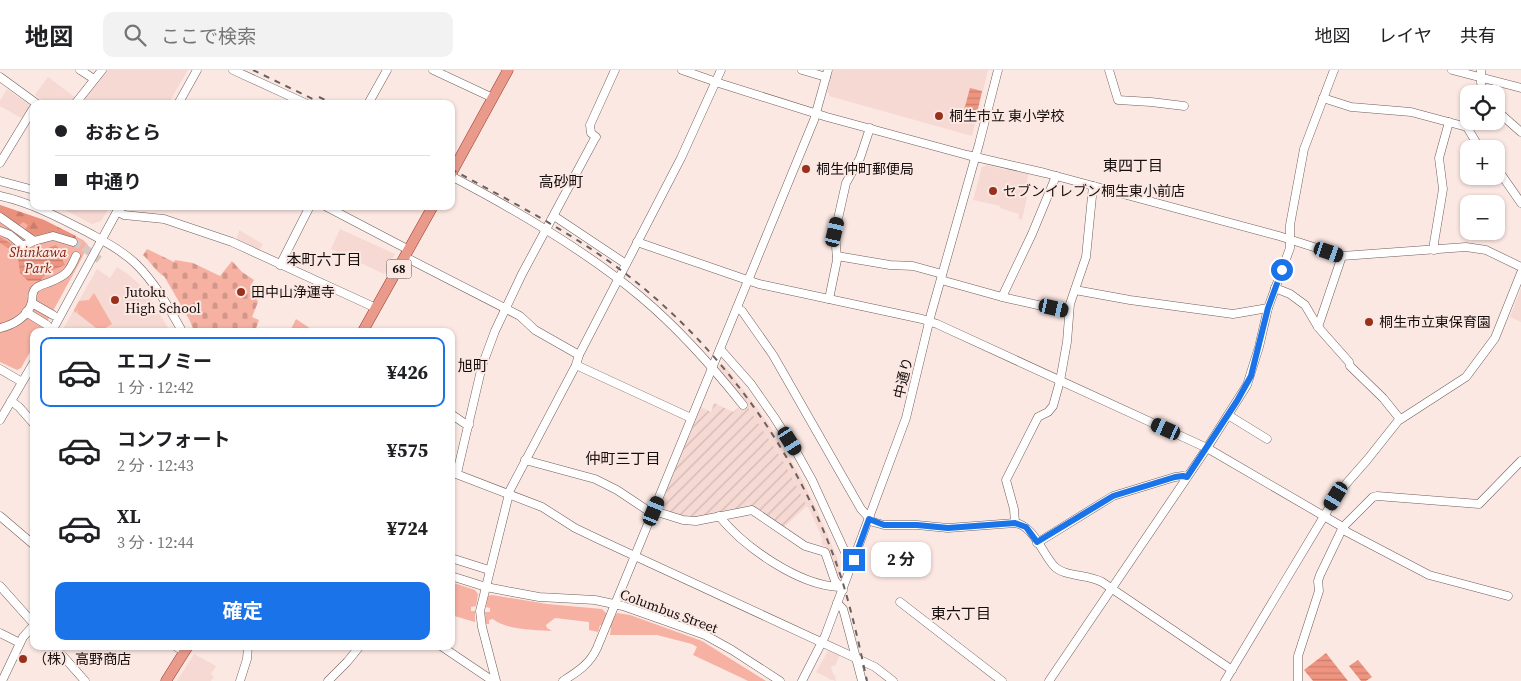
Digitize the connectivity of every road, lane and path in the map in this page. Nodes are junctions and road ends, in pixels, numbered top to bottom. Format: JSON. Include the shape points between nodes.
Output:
{"nodes":[{"id":1,"x":80,"y":70,"type":"edge"},
{"id":2,"x":102,"y":70,"type":"edge"},
{"id":3,"x":197,"y":70,"type":"edge"},
{"id":4,"x":233,"y":70,"type":"edge"},
{"id":5,"x":387,"y":70,"type":"edge"},
{"id":6,"x":434,"y":70,"type":"edge"},
{"id":7,"x":508,"y":70,"type":"edge"},
{"id":8,"x":615,"y":70,"type":"edge"},
{"id":9,"x":682,"y":70,"type":"edge"},
{"id":10,"x":721,"y":70,"type":"edge"},
{"id":11,"x":802,"y":70,"type":"edge"},
{"id":12,"x":998,"y":70,"type":"edge"},
{"id":13,"x":1109,"y":70,"type":"edge"},
{"id":14,"x":1334,"y":70,"type":"edge"},
{"id":15,"x":1452,"y":70,"type":"edge"},
{"id":16,"x":1481,"y":73,"type":"edge"},
{"id":17,"x":827,"y":74,"type":"edge"},
{"id":18,"x":0,"y":77,"type":"edge"},
{"id":19,"x":94,"y":79,"type":"junction"},
{"id":20,"x":716,"y":82,"type":"junction"},
{"id":21,"x":1521,"y":88,"type":"edge"},
{"id":22,"x":493,"y":98,"type":"junction"},
{"id":23,"x":1323,"y":98,"type":"junction"},
{"id":24,"x":31,"y":100,"type":"edge"},
{"id":25,"x":78,"y":100,"type":"edge"},
{"id":26,"x":180,"y":100,"type":"edge"},
{"id":27,"x":298,"y":100,"type":"edge"},
{"id":28,"x":370,"y":100,"type":"edge"},
{"id":29,"x":1184,"y":106,"type":"dead end"},
{"id":30,"x":30,"y":114,"type":"edge"},
{"id":31,"x":816,"y":114,"type":"junction"},
{"id":32,"x":1505,"y":118,"type":"edge"},
{"id":33,"x":1449,"y":122,"type":"junction"},
{"id":34,"x":870,"y":128,"type":"junction"},
{"id":35,"x":1521,"y":132,"type":"edge"},
{"id":36,"x":1475,"y":140,"type":"edge"},
{"id":37,"x":976,"y":156,"type":"junction"},
{"id":38,"x":0,"y":163,"type":"edge"},
{"id":39,"x":455,"y":168,"type":"edge"},
{"id":40,"x":1056,"y":176,"type":"junction"},
{"id":41,"x":455,"y":177,"type":"edge"},
{"id":42,"x":1505,"y":180,"type":"edge"},
{"id":43,"x":0,"y":181,"type":"edge"},
{"id":44,"x":1094,"y":186,"type":"junction"},
{"id":45,"x":30,"y":189,"type":"edge"},
{"id":46,"x":0,"y":196,"type":"edge"},
{"id":47,"x":1521,"y":203,"type":"edge"},
{"id":48,"x":30,"y":206,"type":"edge"},
{"id":49,"x":42,"y":210,"type":"edge"},
{"id":50,"x":117,"y":210,"type":"edge"},
{"id":51,"x":119,"y":210,"type":"edge"},
{"id":52,"x":308,"y":210,"type":"edge"},
{"id":53,"x":332,"y":210,"type":"edge"},
{"id":54,"x":432,"y":210,"type":"edge"},
{"id":55,"x":554,"y":216,"type":"junction"},
{"id":56,"x":0,"y":217,"type":"edge"},
{"id":57,"x":0,"y":231,"type":"edge"},
{"id":58,"x":546,"y":231,"type":"junction"},
{"id":59,"x":1290,"y":239,"type":"junction"},
{"id":60,"x":101,"y":240,"type":"junction"},
{"id":61,"x":34,"y":241,"type":"junction"},
{"id":62,"x":73,"y":242,"type":"tunnel mouth"},
{"id":63,"x":637,"y":242,"type":"junction"},
{"id":64,"x":1434,"y":250,"type":"junction"},
{"id":65,"x":407,"y":254,"type":"junction"},
{"id":66,"x":76,"y":256,"type":"dead end"},
{"id":67,"x":837,"y":256,"type":"junction"},
{"id":68,"x":1342,"y":256,"type":"junction"},
{"id":69,"x":626,"y":264,"type":"junction"},
{"id":70,"x":280,"y":265,"type":"junction"},
{"id":71,"x":1521,"y":267,"type":"edge"},
{"id":72,"x":1521,"y":273,"type":"edge"},
{"id":73,"x":942,"y":277,"type":"junction"},
{"id":74,"x":618,"y":279,"type":"junction"},
{"id":75,"x":748,"y":281,"type":"junction"},
{"id":76,"x":1275,"y":288,"type":"junction"},
{"id":77,"x":1075,"y":290,"type":"junction"},
{"id":78,"x":1002,"y":297,"type":"junction"},
{"id":79,"x":829,"y":299,"type":"junction"},
{"id":80,"x":32,"y":302,"type":"junction"},
{"id":81,"x":376,"y":308,"type":"junction"},
{"id":82,"x":505,"y":308,"type":"junction"},
{"id":83,"x":737,"y":308,"type":"junction"},
{"id":84,"x":1268,"y":308,"type":"junction"},
{"id":85,"x":26,"y":312,"type":"junction"},
{"id":86,"x":1069,"y":312,"type":"junction"},
{"id":87,"x":53,"y":315,"type":"dead end"},
{"id":88,"x":930,"y":322,"type":"junction"},
{"id":89,"x":1318,"y":327,"type":"junction"},
{"id":90,"x":0,"y":328,"type":"edge"},
{"id":91,"x":49,"y":328,"type":"edge"},
{"id":92,"x":180,"y":328,"type":"edge"},
{"id":93,"x":365,"y":328,"type":"edge"},
{"id":94,"x":720,"y":349,"type":"junction"},
{"id":95,"x":579,"y":355,"type":"junction"},
{"id":96,"x":576,"y":365,"type":"junction"},
{"id":97,"x":712,"y":367,"type":"junction"},
{"id":98,"x":0,"y":369,"type":"edge"},
{"id":99,"x":30,"y":369,"type":"edge"},
{"id":100,"x":1060,"y":381,"type":"junction"},
{"id":101,"x":22,"y":382,"type":"junction"},
{"id":102,"x":11,"y":401,"type":"junction"},
{"id":103,"x":743,"y":405,"type":"dead end"},
{"id":104,"x":1228,"y":416,"type":"junction"},
{"id":105,"x":455,"y":417,"type":"edge"},
{"id":106,"x":691,"y":418,"type":"junction"},
{"id":107,"x":30,"y":419,"type":"edge"},
{"id":108,"x":1400,"y":419,"type":"junction"},
{"id":109,"x":0,"y":420,"type":"edge"},
{"id":110,"x":470,"y":425,"type":"junction"},
{"id":111,"x":1267,"y":439,"type":"dead end"},
{"id":112,"x":1207,"y":448,"type":"junction"},
{"id":113,"x":525,"y":460,"type":"junction"},
{"id":114,"x":1521,"y":462,"type":"edge"},
{"id":115,"x":455,"y":470,"type":"edge"},
{"id":116,"x":455,"y":473,"type":"edge"},
{"id":117,"x":1187,"y":477,"type":"junction"},
{"id":118,"x":508,"y":494,"type":"junction"},
{"id":119,"x":653,"y":512,"type":"junction"},
{"id":120,"x":0,"y":516,"type":"edge"},
{"id":121,"x":719,"y":516,"type":"junction"},
{"id":122,"x":1324,"y":516,"type":"junction"},
{"id":123,"x":869,"y":519,"type":"junction"},
{"id":124,"x":1015,"y":523,"type":"junction"},
{"id":125,"x":1343,"y":528,"type":"junction"},
{"id":126,"x":30,"y":541,"type":"edge"},
{"id":127,"x":1037,"y":542,"type":"junction"},
{"id":128,"x":635,"y":556,"type":"junction"},
{"id":129,"x":455,"y":559,"type":"edge"},
{"id":130,"x":854,"y":560,"type":"junction"},
{"id":131,"x":490,"y":570,"type":"junction"},
{"id":132,"x":455,"y":577,"type":"edge"},
{"id":133,"x":0,"y":586,"type":"edge"},
{"id":134,"x":486,"y":587,"type":"junction"},
{"id":135,"x":841,"y":589,"type":"junction"},
{"id":136,"x":1112,"y":589,"type":"junction"},
{"id":137,"x":1508,"y":596,"type":"dead end"},
{"id":138,"x":900,"y":602,"type":"dead end"},
{"id":139,"x":837,"y":603,"type":"junction"},
{"id":140,"x":615,"y":604,"type":"junction"},
{"id":141,"x":30,"y":620,"type":"edge"},
{"id":142,"x":30,"y":630,"type":"edge"},
{"id":143,"x":0,"y":632,"type":"edge"},
{"id":144,"x":822,"y":642,"type":"junction"},
{"id":145,"x":20,"y":643,"type":"junction"},
{"id":146,"x":57,"y":650,"type":"edge"},
{"id":147,"x":182,"y":650,"type":"edge"},
{"id":148,"x":248,"y":650,"type":"edge"},
{"id":149,"x":357,"y":650,"type":"edge"},
{"id":150,"x":447,"y":650,"type":"edge"},
{"id":151,"x":857,"y":658,"type":"junction"},
{"id":152,"x":1232,"y":670,"type":"junction"},
{"id":153,"x":575,"y":674,"type":"junction"},
{"id":154,"x":81,"y":680,"type":"edge"},
{"id":155,"x":2,"y":681,"type":"edge"},
{"id":156,"x":166,"y":681,"type":"edge"},
{"id":157,"x":240,"y":681,"type":"edge"},
{"id":158,"x":328,"y":681,"type":"edge"},
{"id":159,"x":494,"y":681,"type":"edge"},
{"id":160,"x":563,"y":681,"type":"edge"},
{"id":161,"x":580,"y":681,"type":"edge"},
{"id":162,"x":780,"y":681,"type":"edge"},
{"id":163,"x":802,"y":681,"type":"edge"},
{"id":164,"x":862,"y":681,"type":"edge"},
{"id":165,"x":893,"y":681,"type":"edge"},
{"id":166,"x":1002,"y":681,"type":"edge"},
{"id":167,"x":1049,"y":681,"type":"edge"},
{"id":168,"x":1225,"y":681,"type":"edge"},
{"id":169,"x":1298,"y":681,"type":"edge"}],
"edges":[{"from":1,"to":19,"type":"street"},
{"from":2,"to":19,"type":"street"},
{"from":3,"to":26,"type":"street"},
{"from":4,"to":27,"type":"street"},
{"from":5,"to":28,"type":"street"},
{"from":6,"to":22,"type":"street"},
{"from":7,"to":22,"type":"main road"},
{"from":8,"to":55,"type":"street","via":[[590,126],[596,137]]},
{"from":9,"to":20,"type":"street"},
{"from":10,"to":20,"type":"street"},
{"from":11,"to":17,"type":"street"},
{"from":12,"to":37,"type":"street","name":"中通り"},
{"from":13,"to":29,"type":"street","via":[[1118,100]]},
{"from":14,"to":23,"type":"street"},
{"from":15,"to":16,"type":"street"},
{"from":16,"to":21,"type":"street"},
{"from":17,"to":31,"type":"street"},
{"from":18,"to":24,"type":"street"},
{"from":19,"to":25,"type":"street"},
{"from":20,"to":31,"type":"street"},
{"from":20,"to":63,"type":"street"},
{"from":22,"to":39,"type":"main road"},
{"from":23,"to":33,"type":"street","via":[[1351,107],[1410,112]]},
{"from":23,"to":59,"type":"street","via":[[1304,151]]},
{"from":30,"to":38,"type":"street"},
{"from":31,"to":34,"type":"street"},
{"from":31,"to":75,"type":"street"},
{"from":32,"to":35,"type":"street"},
{"from":33,"to":36,"type":"street","via":[[1467,127]]},
{"from":33,"to":64,"type":"street","via":[[1439,158],[1443,189]]},
{"from":34,"to":37,"type":"street"},
{"from":34,"to":67,"type":"street","via":[[860,158],[846,183],[835,232]]},
{"from":37,"to":40,"type":"street"},
{"from":37,"to":73,"type":"street","name":"中通り"},
{"from":40,"to":44,"type":"street"},
{"from":40,"to":78,"type":"street"},
{"from":41,"to":58,"type":"street"},
{"from":42,"to":47,"type":"street"},
{"from":43,"to":45,"type":"street"},
{"from":44,"to":59,"type":"street"},
{"from":44,"to":77,"type":"street","via":[[1086,257]]},
{"from":46,"to":48,"type":"street"},
{"from":49,"to":60,"type":"street"},
{"from":50,"to":60,"type":"street"},
{"from":51,"to":70,"type":"street","via":[[124,215],[164,219],[211,234]]},
{"from":52,"to":70,"type":"street"},
{"from":53,"to":65,"type":"street"},
{"from":54,"to":65,"type":"main road","number":"68"},
{"from":55,"to":58,"type":"street"},
{"from":55,"to":69,"type":"street"},
{"from":56,"to":61,"type":"street"},
{"from":57,"to":61,"type":"street","via":[[23,246]]},
{"from":58,"to":74,"type":"street"},
{"from":58,"to":82,"type":"street"},
{"from":59,"to":68,"type":"street"},
{"from":59,"to":76,"type":"street","via":[[1290,248]]},
{"from":60,"to":91,"type":"street"},
{"from":60,"to":92,"type":"street","via":[[141,269]]},
{"from":61,"to":62,"type":"street","via":[[53,236]]},
{"from":63,"to":69,"type":"street"},
{"from":63,"to":75,"type":"street"},
{"from":64,"to":68,"type":"street"},
{"from":64,"to":71,"type":"street","via":[[1476,248]]},
{"from":65,"to":81,"type":"main road","number":"68"},
{"from":65,"to":82,"type":"street"},
{"from":66,"to":80,"type":"street","via":[[68,273],[34,289]]},
{"from":67,"to":73,"type":"street","via":[[913,266]]},
{"from":67,"to":79,"type":"street"},
{"from":68,"to":89,"type":"street"},
{"from":69,"to":74,"type":"street"},
{"from":70,"to":81,"type":"street"},
{"from":72,"to":108,"type":"street","via":[[1495,338],[1466,378]]},
{"from":73,"to":78,"type":"street"},
{"from":73,"to":88,"type":"street","name":"中通り"},
{"from":74,"to":95,"type":"street"},
{"from":74,"to":97,"type":"street","via":[[662,316]]},
{"from":75,"to":79,"type":"street"},
{"from":75,"to":83,"type":"street"},
{"from":76,"to":84,"type":"street"},
{"from":76,"to":89,"type":"street","via":[[1305,305]]},
{"from":77,"to":84,"type":"street","via":[[1232,314]]},
{"from":77,"to":86,"type":"street"},
{"from":78,"to":86,"type":"street"},
{"from":79,"to":88,"type":"street"},
{"from":80,"to":85,"type":"street"},
{"from":80,"to":87,"type":"street"},
{"from":81,"to":93,"type":"main road","number":"68"},
{"from":82,"to":95,"type":"street"},
{"from":82,"to":110,"type":"street","via":[[482,366]]},
{"from":83,"to":94,"type":"street"},
{"from":83,"to":123,"type":"street","via":[[773,355]]},
{"from":84,"to":104,"type":"street","via":[[1251,376]]},
{"from":85,"to":90,"type":"street","via":[[14,323]]},
{"from":85,"to":91,"type":"street"},
{"from":86,"to":100,"type":"street"},
{"from":88,"to":100,"type":"street"},
{"from":88,"to":123,"type":"street","name":"中通り","via":[[906,418]]},
{"from":89,"to":108,"type":"street"},
{"from":94,"to":97,"type":"street"},
{"from":94,"to":130,"type":"street","via":[[751,384],[774,417],[812,480],[846,554]]},
{"from":95,"to":96,"type":"street"},
{"from":96,"to":106,"type":"street"},
{"from":96,"to":113,"type":"street"},
{"from":97,"to":103,"type":"street"},
{"from":97,"to":106,"type":"street"},
{"from":98,"to":101,"type":"street"},
{"from":99,"to":101,"type":"street"},
{"from":100,"to":112,"type":"street"},
{"from":100,"to":124,"type":"street","via":[[1053,406],[1038,418],[1007,476]]},
{"from":101,"to":102,"type":"street"},
{"from":102,"to":107,"type":"street"},
{"from":102,"to":109,"type":"street"},
{"from":104,"to":111,"type":"street"},
{"from":104,"to":112,"type":"street"},
{"from":105,"to":110,"type":"street"},
{"from":106,"to":119,"type":"street"},
{"from":108,"to":122,"type":"street","via":[[1340,490]]},
{"from":110,"to":115,"type":"street"},
{"from":112,"to":117,"type":"street"},
{"from":112,"to":122,"type":"street"},
{"from":113,"to":118,"type":"street"},
{"from":113,"to":119,"type":"street","via":[[595,479]]},
{"from":114,"to":125,"type":"street","via":[[1479,504],[1377,496]]},
{"from":116,"to":118,"type":"street"},
{"from":117,"to":127,"type":"street","via":[[1175,477],[1113,496]]},
{"from":117,"to":136,"type":"street"},
{"from":118,"to":128,"type":"street","via":[[546,509],[575,528]]},
{"from":118,"to":131,"type":"street"},
{"from":119,"to":121,"type":"street","via":[[696,522]]},
{"from":119,"to":128,"type":"street"},
{"from":120,"to":126,"type":"street"},
{"from":121,"to":135,"type":"street","via":[[733,532],[795,575]]},
{"from":121,"to":135,"type":"street","via":[[755,511],[801,544],[825,552]]},
{"from":122,"to":125,"type":"street"},
{"from":122,"to":152,"type":"street"},
{"from":123,"to":124,"type":"street","via":[[884,525],[948,528]]},
{"from":123,"to":130,"type":"street","name":"中通り"},
{"from":124,"to":127,"type":"street","via":[[1026,527]]},
{"from":125,"to":137,"type":"street","via":[[1429,575]]},
{"from":125,"to":169,"type":"street","via":[[1320,575],[1319,591],[1298,656]]},
{"from":127,"to":136,"type":"street","via":[[1059,570],[1091,577]]},
{"from":128,"to":140,"type":"street"},
{"from":128,"to":144,"type":"street"},
{"from":129,"to":131,"type":"street"},
{"from":130,"to":135,"type":"street","name":"中通り"},
{"from":131,"to":134,"type":"street"},
{"from":132,"to":134,"type":"street","name":"Columbus Street"},
{"from":133,"to":141,"type":"street"},
{"from":134,"to":140,"type":"street","name":"Columbus Street","via":[[530,596]]},
{"from":134,"to":159,"type":"street","via":[[480,611]]},
{"from":135,"to":139,"type":"street","name":"中通り"},
{"from":136,"to":152,"type":"street"},
{"from":136,"to":167,"type":"street"},
{"from":138,"to":166,"type":"street"},
{"from":139,"to":144,"type":"street","name":"中通り"},
{"from":139,"to":151,"type":"street","via":[[846,616]]},
{"from":140,"to":153,"type":"street","via":[[592,658]]},
{"from":140,"to":162,"type":"street","name":"Columbus Street","via":[[705,636]]},
{"from":142,"to":145,"type":"street"},
{"from":143,"to":145,"type":"street"},
{"from":144,"to":151,"type":"street"},
{"from":144,"to":163,"type":"street","name":"中通り"},
{"from":145,"to":155,"type":"street"},
{"from":146,"to":154,"type":"street"},
{"from":147,"to":156,"type":"main road"},
{"from":148,"to":157,"type":"street"},
{"from":149,"to":158,"type":"street"},
{"from":150,"to":159,"type":"street"},
{"from":151,"to":164,"type":"street"},
{"from":151,"to":165,"type":"street"},
{"from":152,"to":168,"type":"street"},
{"from":153,"to":160,"type":"street"},
{"from":153,"to":161,"type":"street"}]}
